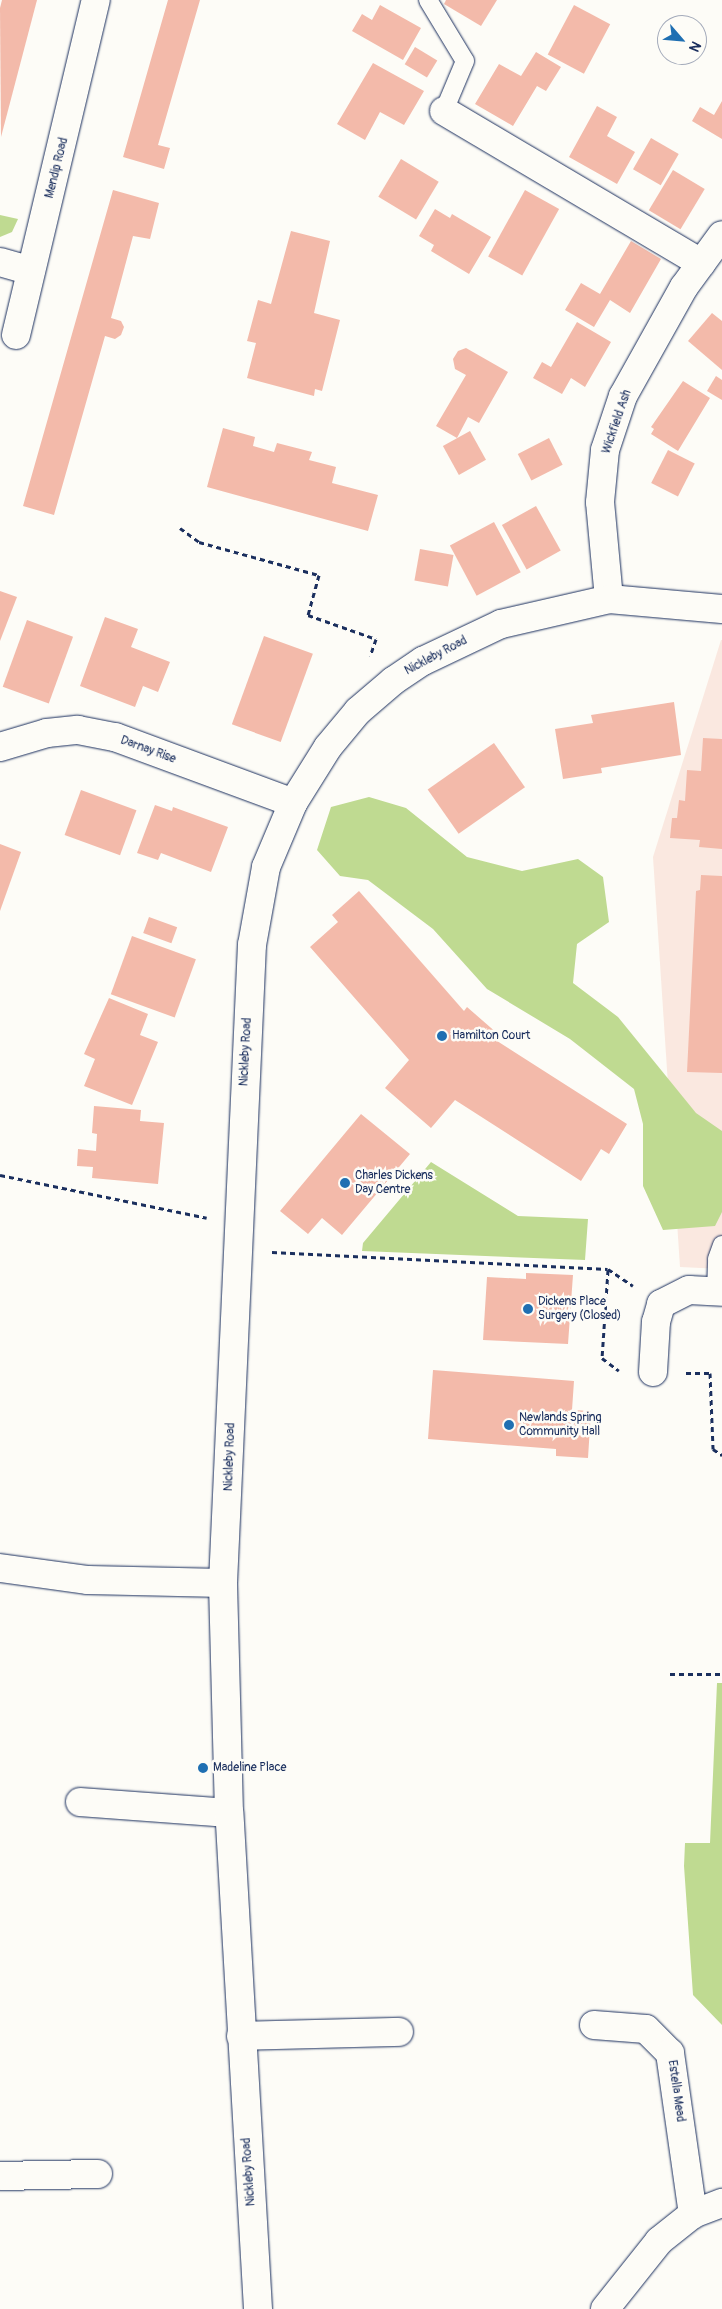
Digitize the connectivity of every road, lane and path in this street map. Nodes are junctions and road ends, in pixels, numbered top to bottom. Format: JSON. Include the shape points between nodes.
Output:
{"nodes":[{"id":1,"x":96,"y":0,"type":"edge"},
{"id":2,"x":428,"y":0,"type":"edge"},
{"id":3,"x":444,"y":111,"type":"joint"},
{"id":4,"x":722,"y":235,"type":"edge"},
{"id":5,"x":0,"y":262,"type":"edge"},
{"id":6,"x":701,"y":263,"type":"junction"},
{"id":7,"x":31,"y":271,"type":"junction"},
{"id":8,"x":16,"y":335,"type":"dead end"},
{"id":9,"x":180,"y":528,"type":"dead end"},
{"id":10,"x":608,"y":599,"type":"junction"},
{"id":11,"x":722,"y":609,"type":"edge"},
{"id":12,"x":392,"y":681,"type":"junction"},
{"id":13,"x":0,"y":748,"type":"edge"},
{"id":14,"x":292,"y":803,"type":"junction"},
{"id":15,"x":0,"y":1175,"type":"edge"},
{"id":16,"x":237,"y":1237,"type":"junction"},
{"id":17,"x":722,"y":1245,"type":"edge"},
{"id":18,"x":719,"y":1292,"type":"edge"},
{"id":19,"x":654,"y":1372,"type":"junction"},
{"id":20,"x":722,"y":1455,"type":"edge"},
{"id":21,"x":0,"y":1568,"type":"edge"},
{"id":22,"x":223,"y":1583,"type":"junction"},
{"id":23,"x":670,"y":1674,"type":"dead end"},
{"id":24,"x":722,"y":1674,"type":"edge"},
{"id":25,"x":80,"y":1802,"type":"dead end"},
{"id":26,"x":229,"y":1813,"type":"junction"},
{"id":27,"x":594,"y":2025,"type":"dead end"},
{"id":28,"x":399,"y":2032,"type":"dead end"},
{"id":29,"x":241,"y":2036,"type":"junction"},
{"id":30,"x":98,"y":2174,"type":"dead end"},
{"id":31,"x":0,"y":2176,"type":"edge"},
{"id":32,"x":722,"y":2204,"type":"edge"},
{"id":33,"x":693,"y":2214,"type":"junction"},
{"id":34,"x":258,"y":2309,"type":"edge"},
{"id":35,"x":605,"y":2309,"type":"edge"}],
"edges":[{"from":1,"to":7,"type":"street","name":"Mendip Road"},
{"from":2,"to":3,"type":"lane","via":[[465,61]]},
{"from":3,"to":6,"type":"street"},
{"from":4,"to":6,"type":"street","name":"Wickfield Ash"},
{"from":5,"to":7,"type":"street"},
{"from":6,"to":10,"type":"street","name":"Wickfield Ash","via":[[684,287],[623,396],[606,450],[600,502]]},
{"from":7,"to":8,"type":"street","name":"Mendip Road"},
{"from":9,"to":12,"type":"path","via":[[199,542],[319,575],[308,615],[376,639],[368,660]]},
{"from":10,"to":11,"type":"street","name":"Nickleby Road"},
{"from":10,"to":12,"type":"street","name":"Nickleby Road","via":[[500,624],[423,661]]},
{"from":12,"to":14,"type":"street","name":"Nickleby Road","via":[[358,711],[328,747]]},
{"from":13,"to":14,"type":"street","name":"Darnay Rise","via":[[47,733],[88,732],[115,737]]},
{"from":14,"to":16,"type":"street","name":"Nickleby Road","via":[[266,868],[252,945]]},
{"from":15,"to":16,"type":"path"},
{"from":16,"to":19,"type":"path","via":[[608,1269],[602,1358],[616,1371]]},
{"from":16,"to":22,"type":"street","name":"Nickleby Road","via":[[229,1498]]},
{"from":17,"to":18,"type":"lane","via":[[717,1259]]},
{"from":18,"to":19,"type":"street","via":[[689,1290],[661,1304],[656,1322]]},
{"from":19,"to":20,"type":"path","via":[[710,1373],[712,1449]]},
{"from":21,"to":22,"type":"street","via":[[88,1580]]},
{"from":22,"to":26,"type":"street","name":"Nickleby Road"},
{"from":23,"to":24,"type":"path"},
{"from":25,"to":26,"type":"street"},
{"from":26,"to":29,"type":"street","name":"Nickleby Road"},
{"from":27,"to":33,"type":"street","name":"Estella Mead","via":[[646,2029],[670,2053]]},
{"from":28,"to":29,"type":"street"},
{"from":29,"to":34,"type":"street","name":"Nickleby Road"},
{"from":30,"to":31,"type":"street"},
{"from":32,"to":33,"type":"street"},
{"from":33,"to":35,"type":"street","via":[[659,2241]]}]}
